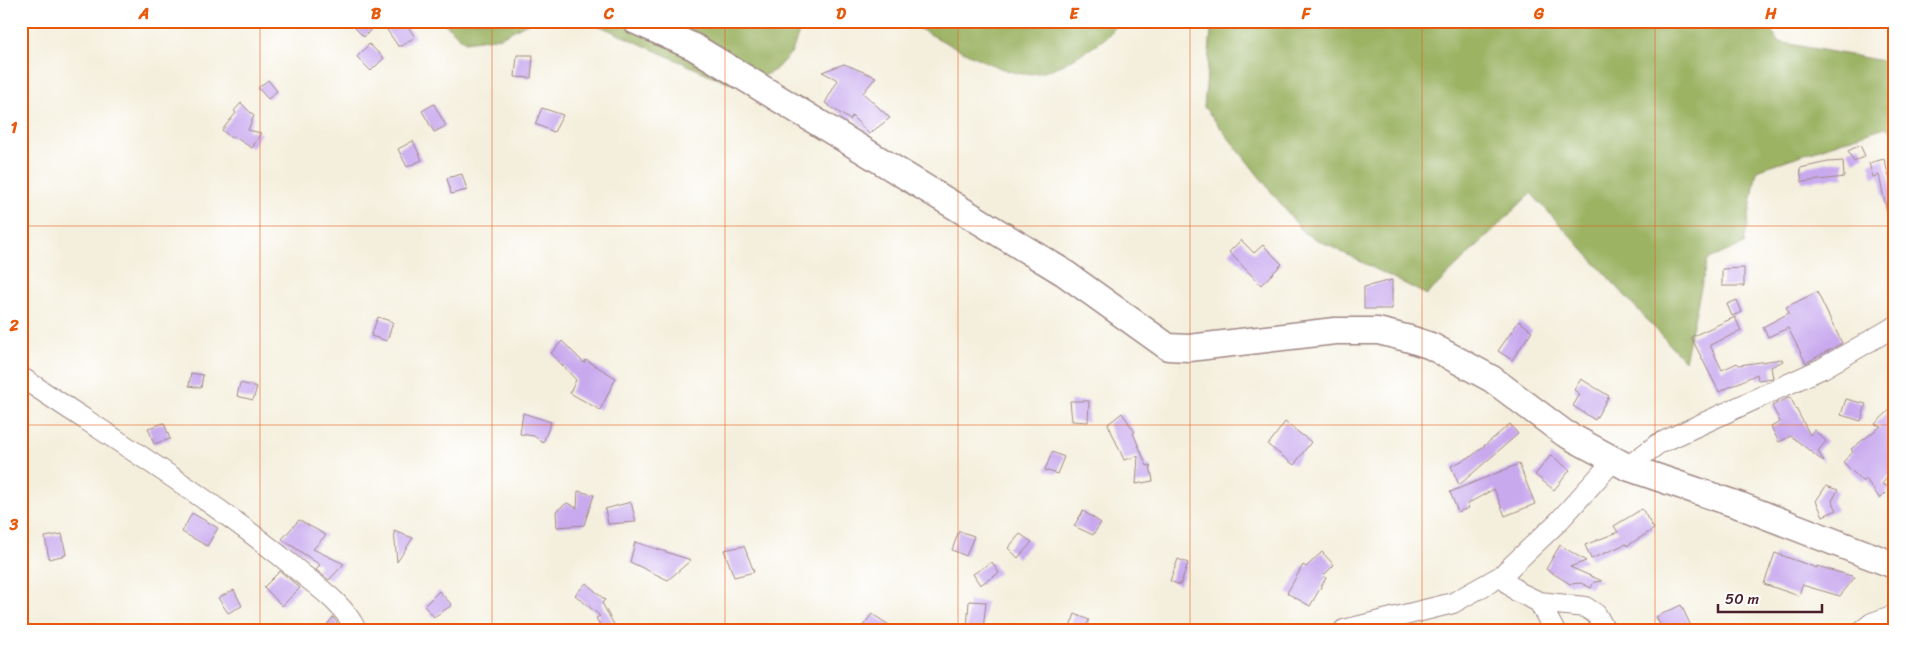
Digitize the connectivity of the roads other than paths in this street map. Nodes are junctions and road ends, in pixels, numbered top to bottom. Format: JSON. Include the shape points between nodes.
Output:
{"nodes":[{"id":1,"x":636,"y":21,"type":"edge"},
{"id":2,"x":1894,"y":327,"type":"edge"},
{"id":3,"x":21,"y":377,"type":"edge"},
{"id":4,"x":1620,"y":464,"type":"junction"},
{"id":5,"x":1894,"y":565,"type":"edge"},
{"id":6,"x":1501,"y":576,"type":"junction"},
{"id":7,"x":1539,"y":602,"type":"junction"},
{"id":8,"x":1894,"y":615,"type":"edge"},
{"id":9,"x":356,"y":630,"type":"edge"},
{"id":10,"x":1344,"y":630,"type":"edge"},
{"id":11,"x":1554,"y":630,"type":"edge"},
{"id":12,"x":1605,"y":630,"type":"edge"},
{"id":13,"x":1862,"y":630,"type":"edge"}],
"edges":[{"from":1,"to":4,"type":"main road","via":[[694,47],[1063,272],[1168,347],[1189,348],[1334,331],[1378,331],[1410,339],[1431,346],[1492,379],[1564,433]]},
{"from":2,"to":4,"type":"street","via":[[1823,368]]},
{"from":3,"to":9,"type":"street","via":[[259,538],[350,617]]},
{"from":4,"to":5,"type":"main road"},
{"from":4,"to":6,"type":"street"},
{"from":6,"to":7,"type":"street","via":[[1518,592]]},
{"from":6,"to":10,"type":"street","via":[[1453,603]]},
{"from":7,"to":11,"type":"street"},
{"from":7,"to":12,"type":"street","via":[[1585,607],[1596,614]]},
{"from":8,"to":13,"type":"street"}]}
